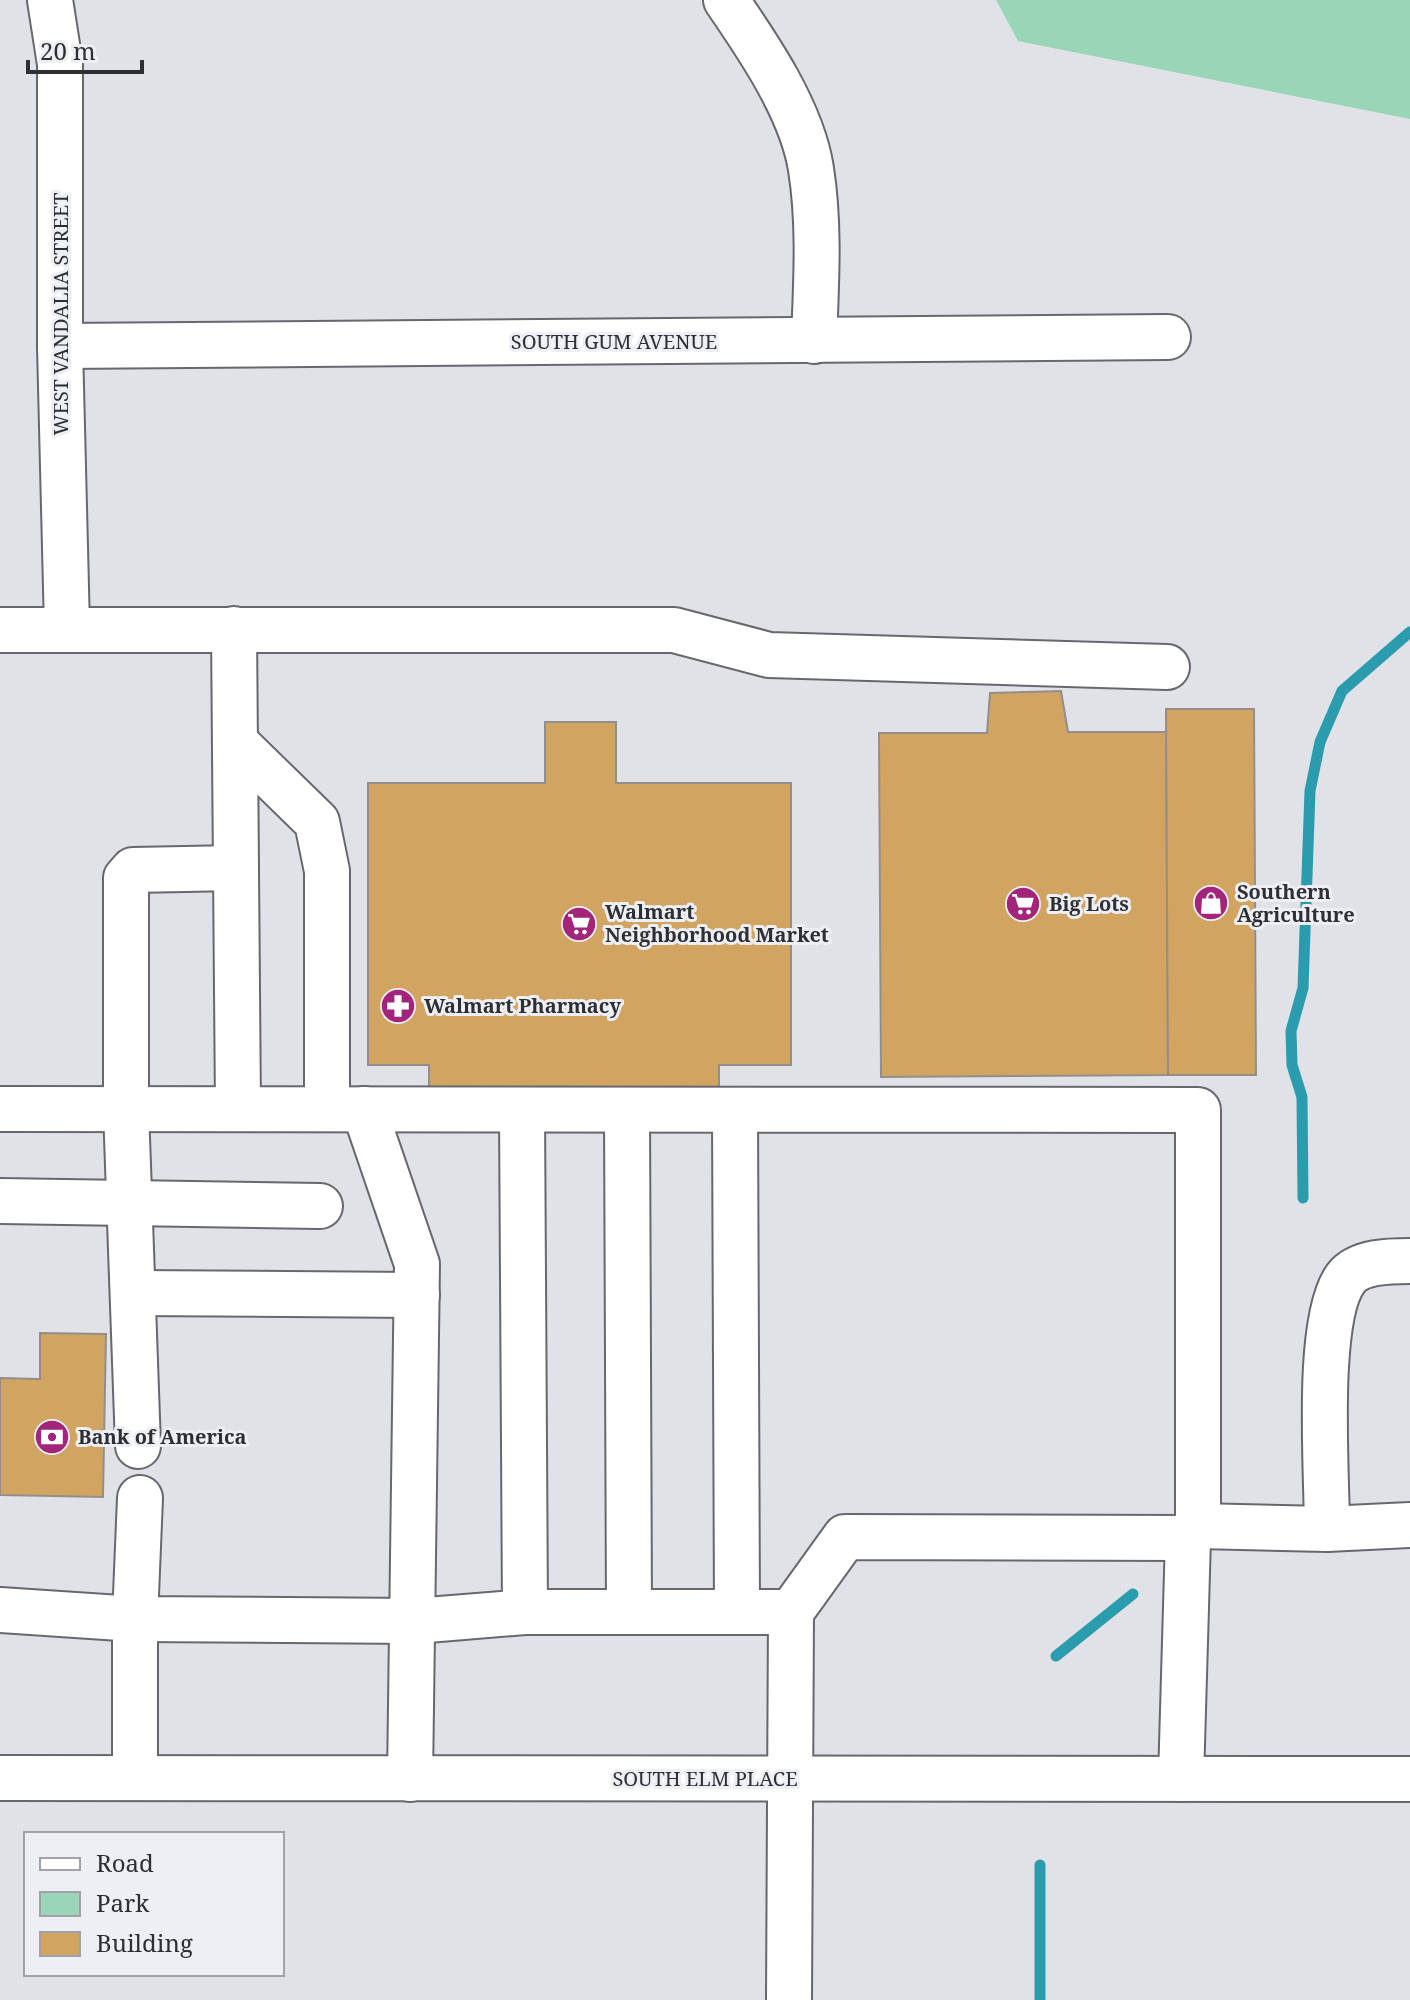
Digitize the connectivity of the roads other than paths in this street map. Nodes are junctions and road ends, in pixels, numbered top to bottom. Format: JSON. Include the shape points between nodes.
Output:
{"nodes":[{"id":1,"x":50,"y":0,"type":"edge"},
{"id":2,"x":726,"y":0,"type":"edge"},
{"id":3,"x":1168,"y":337,"type":"dead end"},
{"id":4,"x":814,"y":341,"type":"junction"},
{"id":5,"x":60,"y":346,"type":"junction"},
{"id":6,"x":67,"y":628,"type":"junction"},
{"id":7,"x":234,"y":629,"type":"junction"},
{"id":8,"x":0,"y":630,"type":"edge"},
{"id":9,"x":1167,"y":667,"type":"dead end"},
{"id":10,"x":235,"y":742,"type":"junction"},
{"id":11,"x":236,"y":868,"type":"junction"},
{"id":12,"x":0,"y":1109,"type":"edge"},
{"id":13,"x":126,"y":1109,"type":"junction"},
{"id":14,"x":238,"y":1109,"type":"junction"},
{"id":15,"x":346,"y":1109,"type":"junction"},
{"id":16,"x":522,"y":1110,"type":"junction"},
{"id":17,"x":627,"y":1110,"type":"junction"},
{"id":18,"x":735,"y":1110,"type":"junction"},
{"id":19,"x":0,"y":1201,"type":"edge"},
{"id":20,"x":129,"y":1202,"type":"junction"},
{"id":21,"x":320,"y":1206,"type":"dead end"},
{"id":22,"x":1410,"y":1261,"type":"edge"},
{"id":23,"x":133,"y":1293,"type":"junction"},
{"id":24,"x":417,"y":1295,"type":"junction"},
{"id":25,"x":138,"y":1446,"type":"dead end"},
{"id":26,"x":140,"y":1498,"type":"dead end"},
{"id":27,"x":1410,"y":1525,"type":"edge"},
{"id":28,"x":1327,"y":1529,"type":"junction"},
{"id":29,"x":1193,"y":1532,"type":"junction"},
{"id":30,"x":0,"y":1610,"type":"edge"},
{"id":31,"x":525,"y":1612,"type":"junction"},
{"id":32,"x":629,"y":1612,"type":"junction"},
{"id":33,"x":737,"y":1612,"type":"junction"},
{"id":34,"x":791,"y":1612,"type":"junction"},
{"id":35,"x":135,"y":1619,"type":"junction"},
{"id":36,"x":415,"y":1621,"type":"junction"},
{"id":37,"x":135,"y":1777,"type":"junction"},
{"id":38,"x":0,"y":1778,"type":"edge"},
{"id":39,"x":788,"y":1778,"type":"junction"},
{"id":40,"x":410,"y":1779,"type":"junction"},
{"id":41,"x":1181,"y":1779,"type":"junction"},
{"id":42,"x":1410,"y":1779,"type":"edge"},
{"id":43,"x":789,"y":2000,"type":"edge"}],
"edges":[{"from":1,"to":5,"type":"street","name":"WEST VANDALIA STREET","via":[[60,64]]},
{"from":2,"to":4,"type":"street","via":[[785,96],[811,166],[817,236]]},
{"from":3,"to":4,"type":"street","name":"SOUTH GUM AVENUE"},
{"from":4,"to":5,"type":"street","name":"SOUTH GUM AVENUE"},
{"from":5,"to":6,"type":"street","name":"WEST VANDALIA STREET"},
{"from":6,"to":7,"type":"street"},
{"from":6,"to":8,"type":"street"},
{"from":7,"to":9,"type":"street","via":[[674,630],[769,655]]},
{"from":7,"to":10,"type":"street"},
{"from":10,"to":11,"type":"street"},
{"from":10,"to":15,"type":"street","via":[[317,822],[327,871]]},
{"from":11,"to":13,"type":"street","via":[[133,870],[126,878]]},
{"from":11,"to":14,"type":"street"},
{"from":12,"to":13,"type":"street"},
{"from":13,"to":14,"type":"street"},
{"from":13,"to":20,"type":"street"},
{"from":14,"to":15,"type":"street"},
{"from":15,"to":16,"type":"street"},
{"from":15,"to":24,"type":"street","via":[[417,1264]]},
{"from":16,"to":17,"type":"street"},
{"from":16,"to":31,"type":"street"},
{"from":17,"to":18,"type":"street"},
{"from":17,"to":32,"type":"street"},
{"from":18,"to":29,"type":"street","via":[[1198,1110]]},
{"from":18,"to":33,"type":"street"},
{"from":19,"to":20,"type":"street"},
{"from":20,"to":21,"type":"street"},
{"from":20,"to":23,"type":"street"},
{"from":22,"to":28,"type":"street","via":[[1366,1265],[1348,1275],[1333,1301],[1327,1344]]},
{"from":23,"to":24,"type":"street"},
{"from":23,"to":25,"type":"street"},
{"from":24,"to":36,"type":"street"},
{"from":26,"to":35,"type":"street"},
{"from":27,"to":28,"type":"street"},
{"from":28,"to":29,"type":"street"},
{"from":29,"to":34,"type":"street","via":[[845,1537]]},
{"from":29,"to":41,"type":"street"},
{"from":30,"to":35,"type":"street"},
{"from":31,"to":32,"type":"street"},
{"from":31,"to":36,"type":"street"},
{"from":32,"to":33,"type":"street"},
{"from":33,"to":34,"type":"street"},
{"from":34,"to":39,"type":"street"},
{"from":35,"to":36,"type":"street"},
{"from":35,"to":37,"type":"street"},
{"from":36,"to":40,"type":"street"},
{"from":37,"to":38,"type":"street","name":"SOUTH ELM PLACE"},
{"from":37,"to":40,"type":"street","name":"SOUTH ELM PLACE"},
{"from":39,"to":40,"type":"street","name":"SOUTH ELM PLACE"},
{"from":39,"to":41,"type":"street","name":"SOUTH ELM PLACE"},
{"from":39,"to":43,"type":"street"},
{"from":41,"to":42,"type":"street","name":"SOUTH ELM PLACE"}]}
